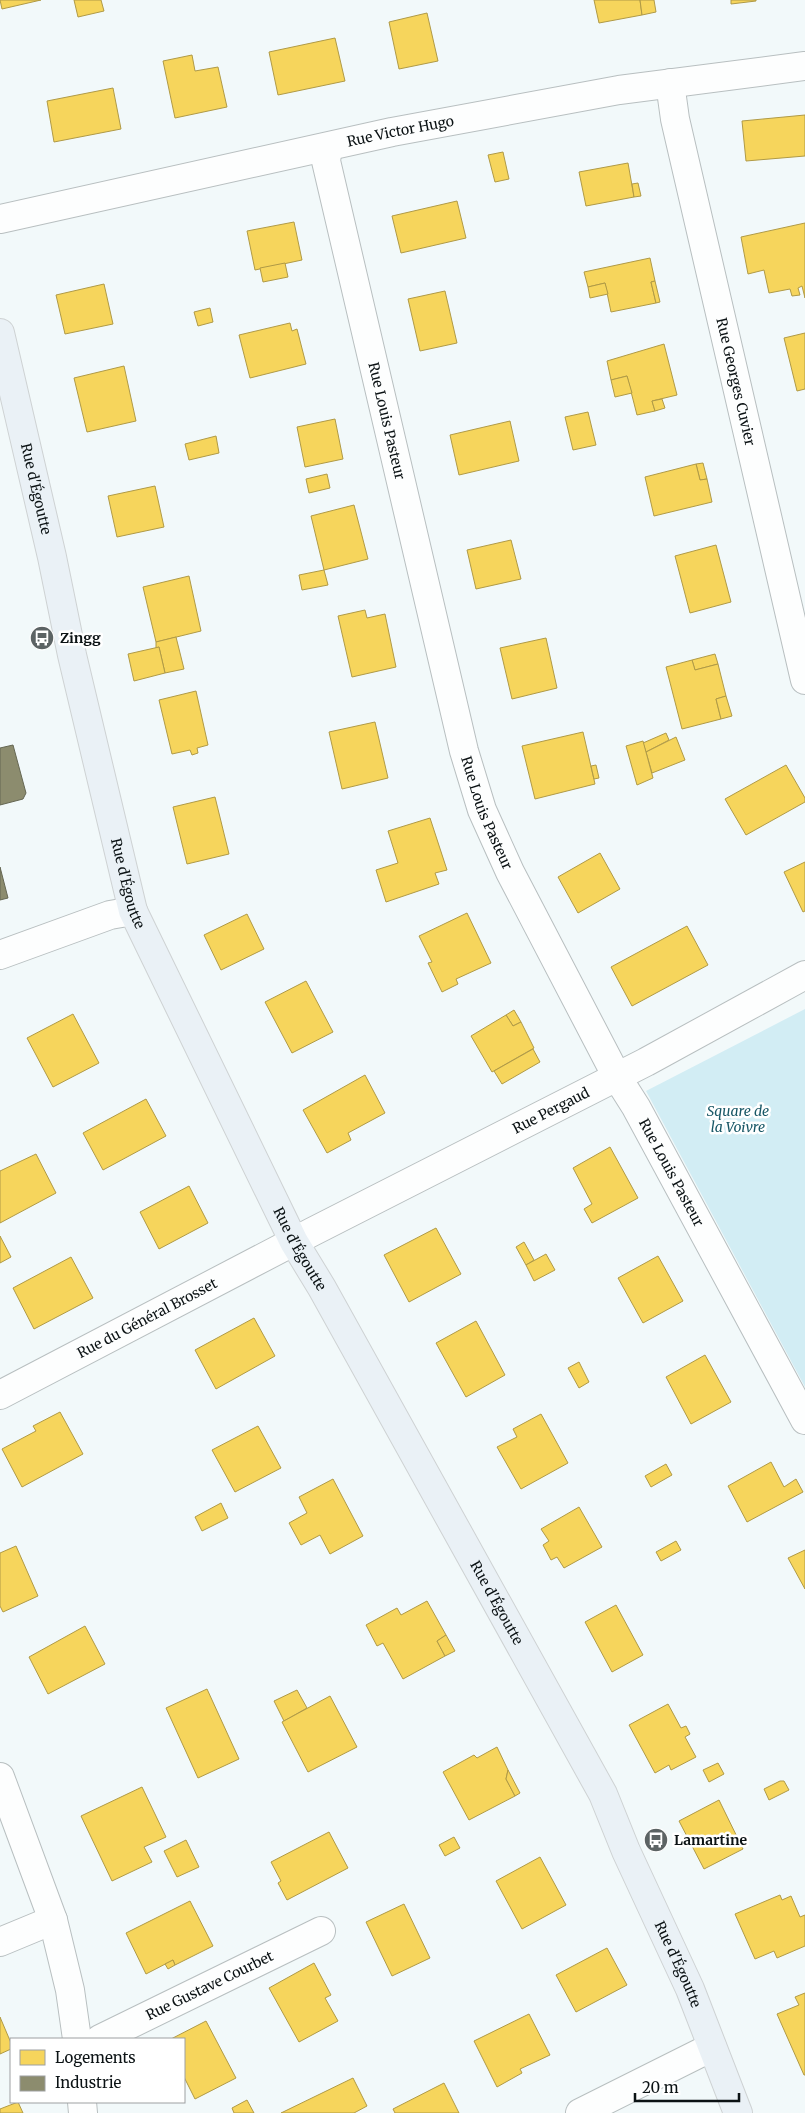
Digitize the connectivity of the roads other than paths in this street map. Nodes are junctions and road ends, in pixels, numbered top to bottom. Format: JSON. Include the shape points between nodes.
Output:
{"nodes":[{"id":1,"x":805,"y":66,"type":"edge"},
{"id":2,"x":670,"y":83,"type":"junction"},
{"id":3,"x":328,"y":147,"type":"junction"},
{"id":4,"x":0,"y":219,"type":"edge"},
{"id":5,"x":0,"y":333,"type":"edge"},
{"id":6,"x":805,"y":680,"type":"edge"},
{"id":7,"x":133,"y":910,"type":"junction"},
{"id":8,"x":0,"y":956,"type":"edge"},
{"id":9,"x":805,"y":975,"type":"edge"},
{"id":10,"x":617,"y":1077,"type":"junction"},
{"id":11,"x":294,"y":1242,"type":"junction"},
{"id":12,"x":0,"y":1395,"type":"edge"},
{"id":13,"x":805,"y":1420,"type":"edge"},
{"id":14,"x":0,"y":1777,"type":"edge"},
{"id":15,"x":53,"y":1920,"type":"junction"},
{"id":16,"x":320,"y":1932,"type":"dead end"},
{"id":17,"x":0,"y":1942,"type":"edge"},
{"id":18,"x":77,"y":2038,"type":"edge"},
{"id":19,"x":102,"y":2038,"type":"edge"},
{"id":20,"x":712,"y":2047,"type":"junction"},
{"id":21,"x":580,"y":2113,"type":"edge"},
{"id":22,"x":738,"y":2113,"type":"edge"}],
"edges":[{"from":1,"to":2,"type":"street","name":"Rue Victor Hugo"},
{"from":2,"to":3,"type":"street","name":"Rue Victor Hugo","via":[[401,130]]},
{"from":2,"to":6,"type":"street","name":"Rue Georges Cuvier","via":[[675,119]]},
{"from":3,"to":4,"type":"street","name":"Rue Victor Hugo"},
{"from":3,"to":10,"type":"street","name":"Rue Louis Pasteur","via":[[326,161],[464,751],[482,810],[510,872]]},
{"from":5,"to":7,"type":"main road","name":"Rue d'Égoutte"},
{"from":7,"to":8,"type":"street","via":[[110,915]]},
{"from":7,"to":11,"type":"main road","name":"Rue d'Égoutte"},
{"from":9,"to":10,"type":"street","name":"Rue Pergaud"},
{"from":10,"to":11,"type":"street","name":"Rue Pergaud"},
{"from":10,"to":13,"type":"street","name":"Rue Louis Pasteur"},
{"from":11,"to":12,"type":"street","name":"Rue du Général Brosset"},
{"from":11,"to":20,"type":"main road","name":"Rue d'Égoutte","via":[[603,1794],[690,1989]]},
{"from":14,"to":15,"type":"street"},
{"from":15,"to":17,"type":"street"},
{"from":15,"to":18,"type":"street","via":[[70,1990]]},
{"from":16,"to":19,"type":"street","name":"Rue Gustave Courbet"},
{"from":20,"to":21,"type":"street"},
{"from":20,"to":22,"type":"main road","name":"Rue d'Égoutte"}]}
